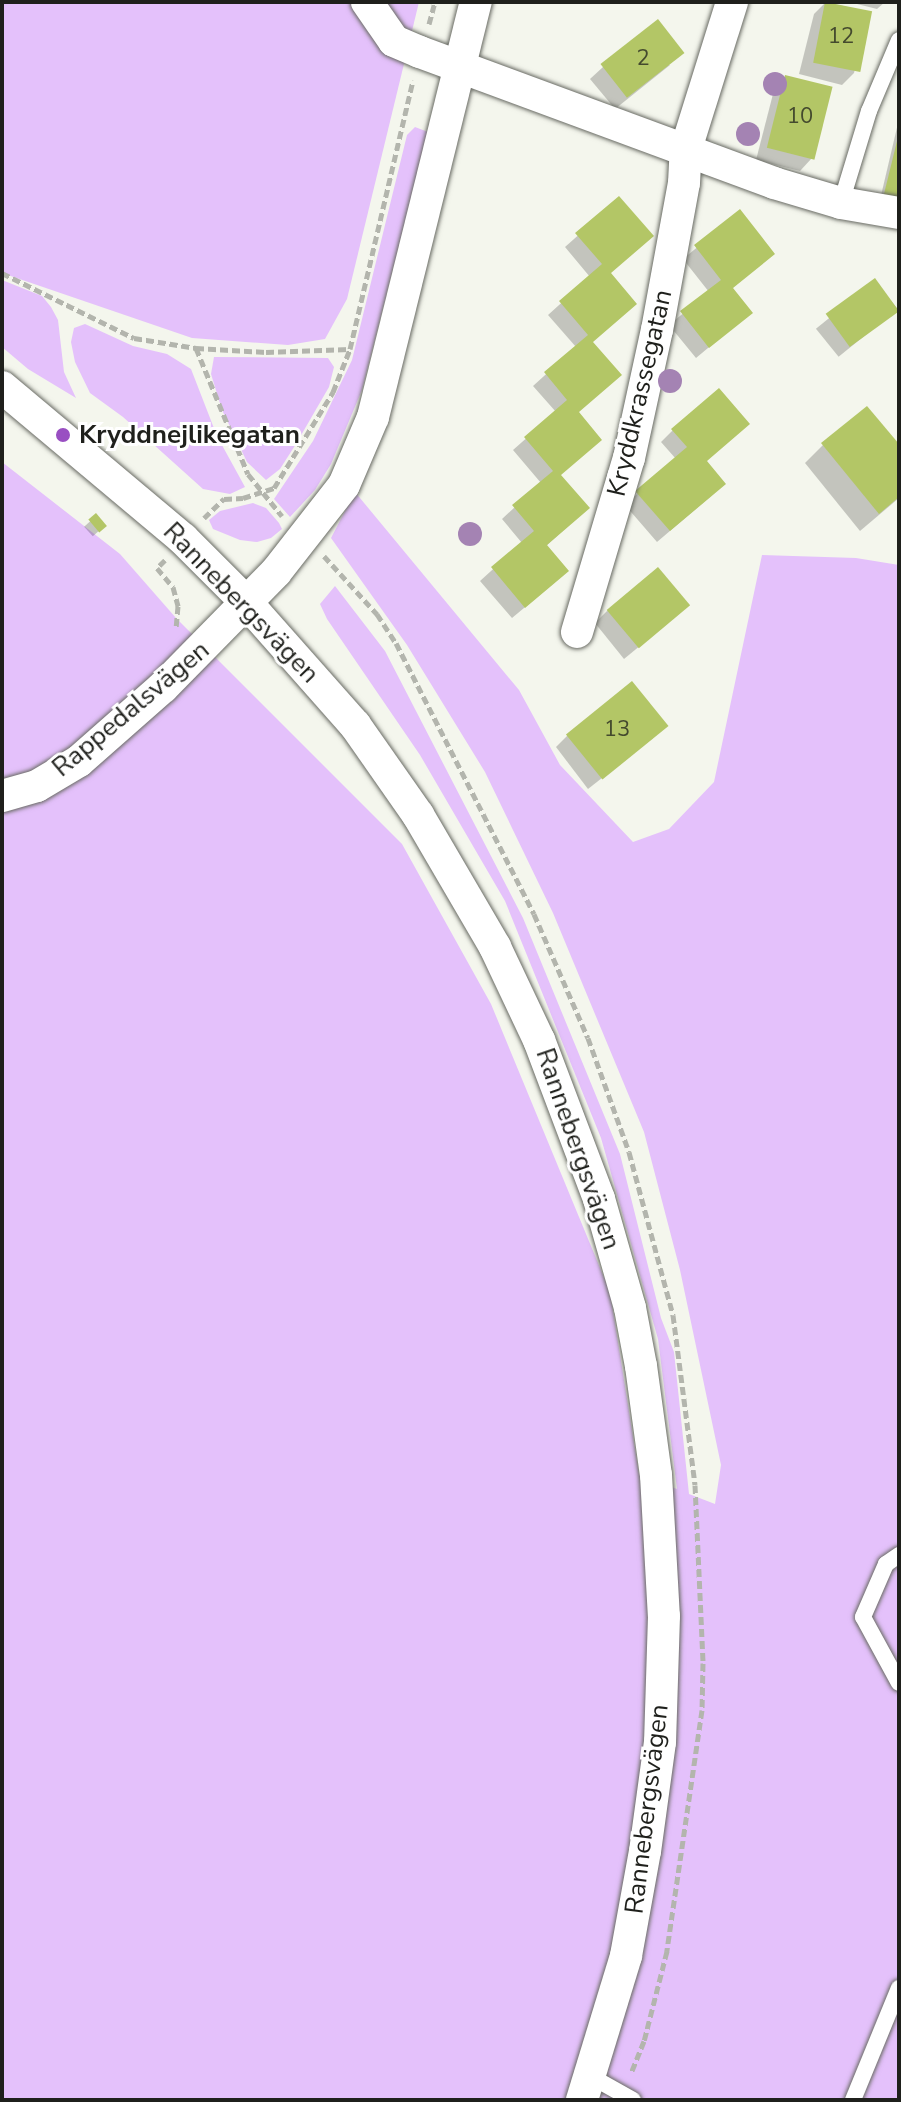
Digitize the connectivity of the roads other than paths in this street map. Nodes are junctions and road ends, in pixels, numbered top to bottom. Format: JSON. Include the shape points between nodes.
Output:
{"nodes":[{"id":1,"x":367,"y":2,"type":"edge"},
{"id":2,"x":476,"y":2,"type":"edge"},
{"id":3,"x":732,"y":2,"type":"edge"},
{"id":4,"x":899,"y":40,"type":"edge"},
{"id":5,"x":459,"y":66,"type":"junction"},
{"id":6,"x":686,"y":149,"type":"junction"},
{"id":7,"x":841,"y":203,"type":"junction"},
{"id":8,"x":899,"y":213,"type":"edge"},
{"id":9,"x":2,"y":387,"type":"edge"},
{"id":10,"x":247,"y":603,"type":"junction"},
{"id":11,"x":577,"y":632,"type":"dead end"},
{"id":12,"x":2,"y":796,"type":"edge"},
{"id":13,"x":899,"y":1555,"type":"edge"},
{"id":14,"x":899,"y":1683,"type":"edge"},
{"id":15,"x":899,"y":1988,"type":"edge"},
{"id":16,"x":586,"y":2088,"type":"edge"},
{"id":17,"x":628,"y":2097,"type":"edge"},
{"id":18,"x":853,"y":2100,"type":"edge"}],
"edges":[{"from":1,"to":5,"type":"street","via":[[394,41]]},
{"from":2,"to":5,"type":"street"},
{"from":3,"to":6,"type":"street","name":"Kryddkrassegatan"},
{"from":4,"to":7,"type":"lane","via":[[869,111]]},
{"from":5,"to":6,"type":"street"},
{"from":5,"to":10,"type":"street","via":[[373,417],[344,485],[306,538]]},
{"from":6,"to":7,"type":"street"},
{"from":6,"to":11,"type":"street","name":"Kryddkrassegatan","via":[[660,315],[629,458]]},
{"from":7,"to":8,"type":"street"},
{"from":9,"to":10,"type":"street","name":"Rannebergsvägen","via":[[183,539]]},
{"from":10,"to":12,"type":"street","name":"Rappedalsvägen","via":[[79,761],[37,786]]},
{"from":10,"to":16,"type":"street","name":"Rannebergsvägen","via":[[355,725],[472,905],[564,1099],[630,1308],[656,1475],[664,1616],[660,1742],[626,1956]]},
{"from":13,"to":14,"type":"lane","via":[[886,1564],[863,1617]]},
{"from":15,"to":18,"type":"lane"},
{"from":16,"to":17,"type":"lane"}]}
